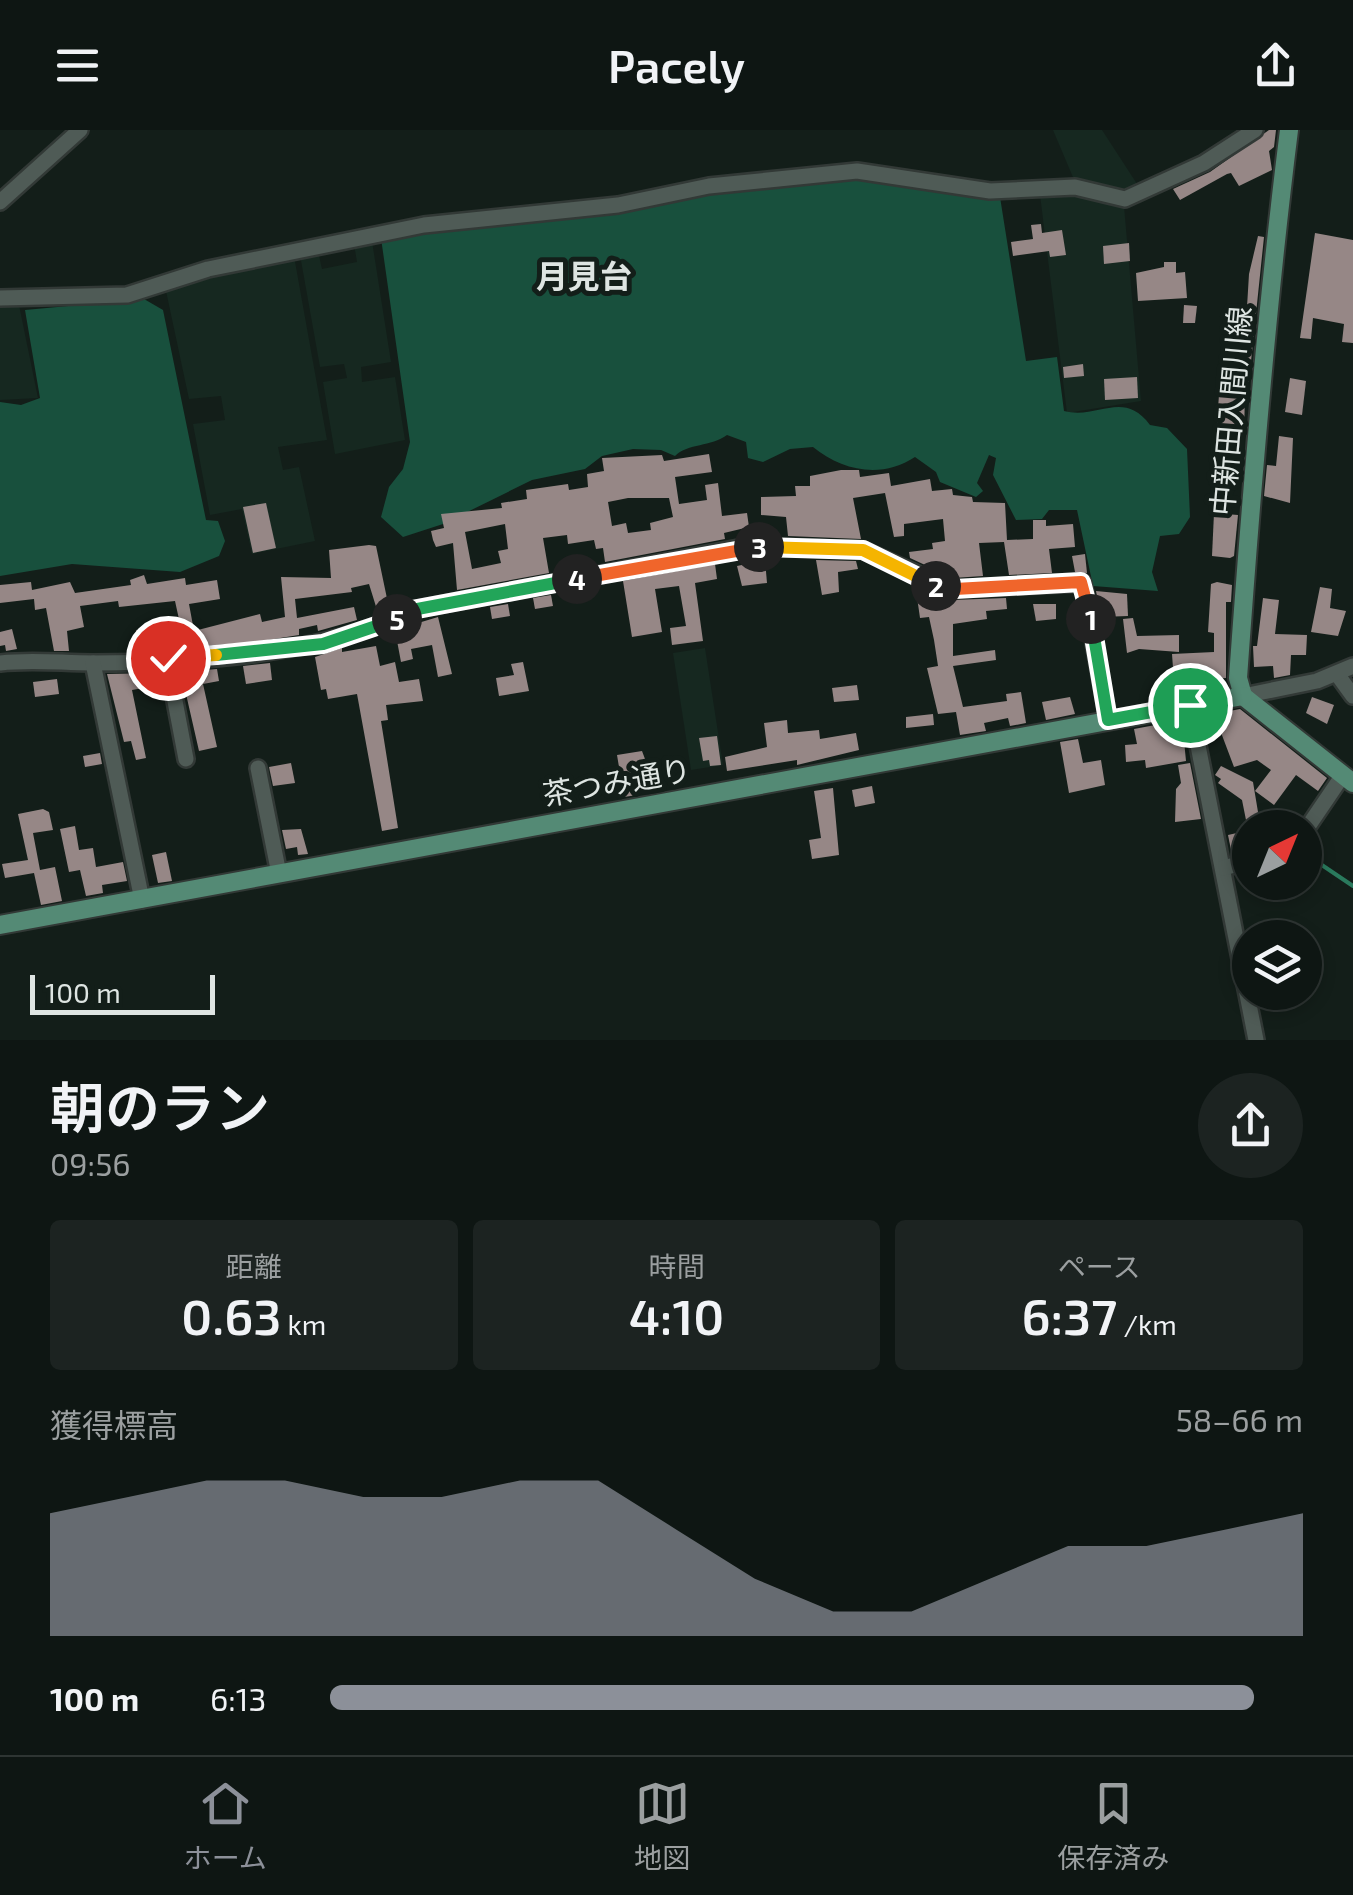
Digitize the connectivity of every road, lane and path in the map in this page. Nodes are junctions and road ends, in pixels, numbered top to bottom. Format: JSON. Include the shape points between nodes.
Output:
{"nodes":[{"id":1,"x":80,"y":130,"type":"edge"},
{"id":2,"x":1255,"y":130,"type":"edge"},
{"id":3,"x":1289,"y":130,"type":"edge"},
{"id":4,"x":0,"y":202,"type":"edge"},
{"id":5,"x":0,"y":298,"type":"edge"},
{"id":6,"x":168,"y":658,"type":"junction"},
{"id":7,"x":0,"y":663,"type":"edge"},
{"id":8,"x":93,"y":663,"type":"junction"},
{"id":9,"x":1353,"y":666,"type":"edge"},
{"id":10,"x":1337,"y":674,"type":"junction"},
{"id":11,"x":1243,"y":696,"type":"junction"},
{"id":12,"x":1353,"y":696,"type":"edge"},
{"id":13,"x":1190,"y":705,"type":"junction"},
{"id":14,"x":1108,"y":720,"type":"junction"},
{"id":15,"x":186,"y":759,"type":"dead end"},
{"id":16,"x":258,"y":768,"type":"dead end"},
{"id":17,"x":1348,"y":779,"type":"edge"},
{"id":18,"x":1322,"y":810,"type":"edge"},
{"id":19,"x":1232,"y":866,"type":"edge"},
{"id":20,"x":1223,"y":868,"type":"junction"},
{"id":21,"x":280,"y":874,"type":"junction"},
{"id":22,"x":142,"y":900,"type":"junction"},
{"id":23,"x":0,"y":925,"type":"edge"},
{"id":24,"x":1256,"y":1040,"type":"edge"}],
"edges":[{"from":1,"to":4,"type":"street"},
{"from":2,"to":5,"type":"street","via":[[1125,198],[1075,187],[990,192],[857,171],[424,225],[208,269],[127,295]]},
{"from":3,"to":11,"type":"main road","name":"中新田入間川線","via":[[1249,532],[1238,678]]},
{"from":6,"to":8,"type":"street"},
{"from":6,"to":14,"type":"street","via":[[323,644],[384,627],[412,610],[749,546],[855,549],[944,588],[1083,583]]},
{"from":6,"to":15,"type":"street"},
{"from":7,"to":8,"type":"street"},
{"from":8,"to":22,"type":"street"},
{"from":9,"to":10,"type":"street"},
{"from":10,"to":11,"type":"street"},
{"from":10,"to":12,"type":"street"},
{"from":11,"to":13,"type":"main road","name":"茶つみ通り"},
{"from":11,"to":17,"type":"main road"},
{"from":13,"to":14,"type":"main road","name":"茶つみ通り"},
{"from":13,"to":20,"type":"street"},
{"from":14,"to":21,"type":"main road","name":"茶つみ通り"},
{"from":16,"to":21,"type":"street"},
{"from":17,"to":18,"type":"street"},
{"from":19,"to":20,"type":"street"},
{"from":20,"to":24,"type":"street"},
{"from":21,"to":22,"type":"main road","name":"茶つみ通り"},
{"from":22,"to":23,"type":"main road","name":"茶つみ通り"}]}
